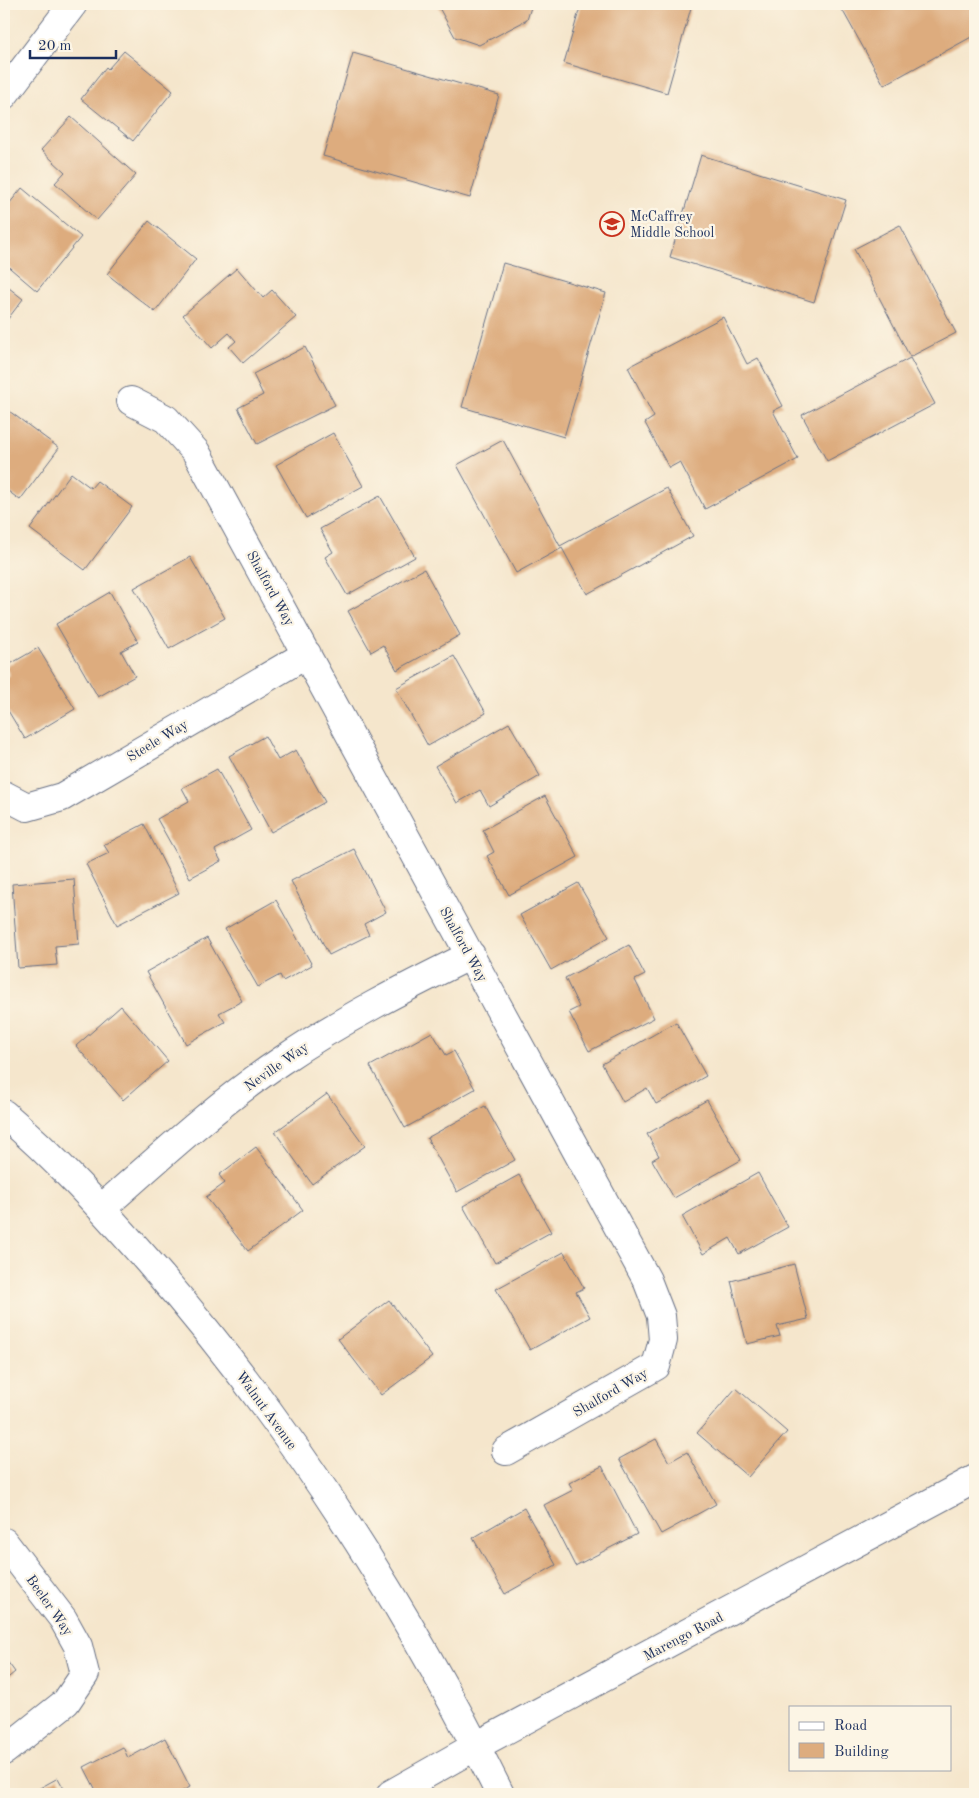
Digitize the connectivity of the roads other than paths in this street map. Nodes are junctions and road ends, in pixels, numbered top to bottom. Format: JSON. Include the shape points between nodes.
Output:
{"nodes":[{"id":1,"x":73,"y":4,"type":"edge"},
{"id":2,"x":8,"y":77,"type":"edge"},
{"id":3,"x":131,"y":401,"type":"dead end"},
{"id":4,"x":307,"y":654,"type":"junction"},
{"id":5,"x":4,"y":795,"type":"edge"},
{"id":6,"x":471,"y":955,"type":"junction"},
{"id":7,"x":4,"y":1114,"type":"edge"},
{"id":8,"x":102,"y":1208,"type":"junction"},
{"id":9,"x":506,"y":1451,"type":"dead end"},
{"id":10,"x":975,"y":1479,"type":"edge"},
{"id":11,"x":4,"y":1542,"type":"edge"},
{"id":12,"x":476,"y":1746,"type":"junction"},
{"id":13,"x":4,"y":1751,"type":"edge"},
{"id":14,"x":391,"y":1794,"type":"edge"},
{"id":15,"x":500,"y":1794,"type":"edge"}],
"edges":[{"from":1,"to":2,"type":"street"},
{"from":3,"to":4,"type":"street","name":"Shalford Way","via":[[166,419],[196,452]]},
{"from":4,"to":5,"type":"street","name":"Steele Way","via":[[62,797],[27,807]]},
{"from":4,"to":6,"type":"street","name":"Shalford Way"},
{"from":6,"to":8,"type":"street","name":"Neville Way","via":[[337,1025],[281,1061],[206,1116]]},
{"from":6,"to":9,"type":"street","name":"Shalford Way","via":[[647,1280],[661,1316],[663,1340],[656,1366]]},
{"from":7,"to":8,"type":"street","name":"Walnut Avenue"},
{"from":8,"to":12,"type":"street","name":"Walnut Avenue","via":[[202,1322],[288,1437],[368,1557]]},
{"from":10,"to":12,"type":"street","name":"Marengo Road"},
{"from":11,"to":13,"type":"street","name":"Beeler Way","via":[[63,1619],[78,1646],[85,1674],[66,1702]]},
{"from":12,"to":14,"type":"street","name":"Marengo Road"},
{"from":12,"to":15,"type":"street","name":"Walnut Avenue"}]}
